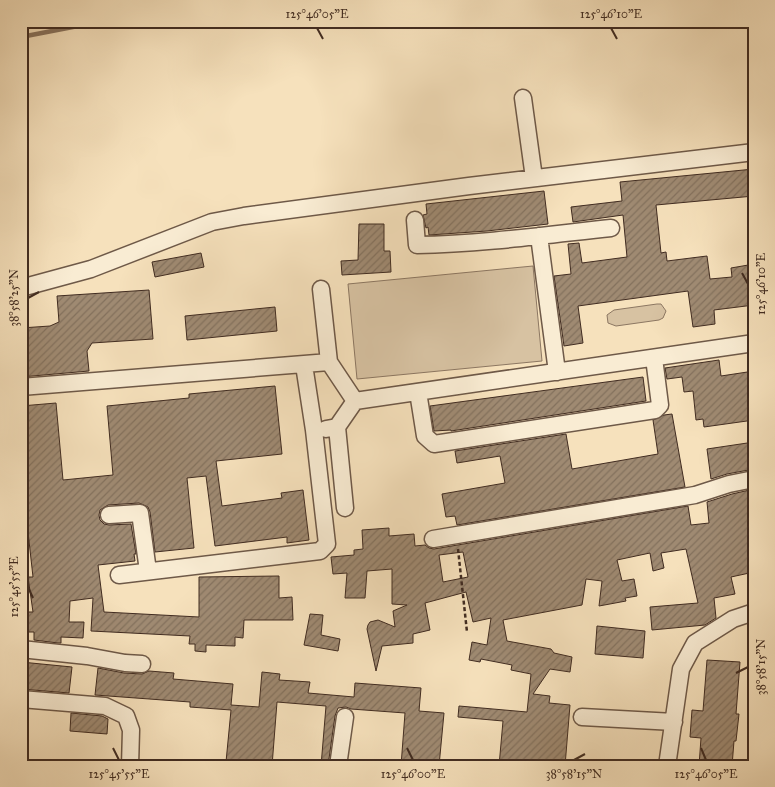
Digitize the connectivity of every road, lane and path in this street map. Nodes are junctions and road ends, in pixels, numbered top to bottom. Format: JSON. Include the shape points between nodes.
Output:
{"nodes":[{"id":1,"x":523,"y":98,"type":"dead end"},
{"id":2,"x":754,"y":152,"type":"edge"},
{"id":3,"x":534,"y":178,"type":"junction"},
{"id":4,"x":414,"y":220,"type":"dead end"},
{"id":5,"x":611,"y":228,"type":"dead end"},
{"id":6,"x":538,"y":236,"type":"junction"},
{"id":7,"x":21,"y":288,"type":"edge"},
{"id":8,"x":321,"y":289,"type":"dead end"},
{"id":9,"x":754,"y":343,"type":"edge"},
{"id":10,"x":654,"y":358,"type":"junction"},
{"id":11,"x":329,"y":362,"type":"junction"},
{"id":12,"x":304,"y":365,"type":"junction"},
{"id":13,"x":557,"y":372,"type":"junction"},
{"id":14,"x":21,"y":387,"type":"edge"},
{"id":15,"x":418,"y":392,"type":"junction"},
{"id":16,"x":355,"y":401,"type":"junction"},
{"id":17,"x":337,"y":427,"type":"junction"},
{"id":18,"x":314,"y":430,"type":"junction"},
{"id":19,"x":754,"y":479,"type":"edge"},
{"id":20,"x":345,"y":508,"type":"dead end"},
{"id":21,"x":109,"y":516,"type":"dead end"},
{"id":22,"x":457,"y":535,"type":"junction"},
{"id":23,"x":433,"y":539,"type":"dead end"},
{"id":24,"x":148,"y":572,"type":"junction"},
{"id":25,"x":119,"y":575,"type":"dead end"},
{"id":26,"x":754,"y":612,"type":"edge"},
{"id":27,"x":467,"y":632,"type":"dead end"},
{"id":28,"x":21,"y":649,"type":"edge"},
{"id":29,"x":142,"y":664,"type":"dead end"},
{"id":30,"x":21,"y":699,"type":"edge"},
{"id":31,"x":345,"y":717,"type":"dead end"},
{"id":32,"x":582,"y":717,"type":"dead end"},
{"id":33,"x":674,"y":722,"type":"junction"},
{"id":34,"x":130,"y":766,"type":"edge"},
{"id":35,"x":338,"y":766,"type":"edge"},
{"id":36,"x":667,"y":766,"type":"edge"}],
"edges":[{"from":1,"to":3,"type":"street"},
{"from":2,"to":3,"type":"street"},
{"from":3,"to":7,"type":"street","via":[[212,222],[91,269]]},
{"from":4,"to":6,"type":"street","via":[[417,244]]},
{"from":5,"to":6,"type":"street"},
{"from":6,"to":13,"type":"street"},
{"from":8,"to":11,"type":"street"},
{"from":9,"to":10,"type":"street"},
{"from":10,"to":13,"type":"street"},
{"from":10,"to":15,"type":"street","via":[[660,405],[655,410],[434,444],[425,436]]},
{"from":11,"to":12,"type":"street"},
{"from":11,"to":16,"type":"street"},
{"from":12,"to":14,"type":"street"},
{"from":12,"to":18,"type":"street"},
{"from":13,"to":15,"type":"street"},
{"from":15,"to":16,"type":"street"},
{"from":16,"to":17,"type":"street"},
{"from":17,"to":18,"type":"street"},
{"from":17,"to":20,"type":"street"},
{"from":18,"to":24,"type":"street","via":[[327,544],[320,550]]},
{"from":19,"to":22,"type":"street","via":[[695,495]]},
{"from":21,"to":24,"type":"street","via":[[140,513]]},
{"from":22,"to":23,"type":"street"},
{"from":22,"to":27,"type":"path"},
{"from":24,"to":25,"type":"street"},
{"from":26,"to":33,"type":"street","via":[[732,619],[695,643],[681,669]]},
{"from":28,"to":29,"type":"street"},
{"from":30,"to":34,"type":"street","via":[[105,706],[126,716],[131,730]]},
{"from":31,"to":35,"type":"street"},
{"from":32,"to":33,"type":"street"},
{"from":33,"to":36,"type":"street"}]}
